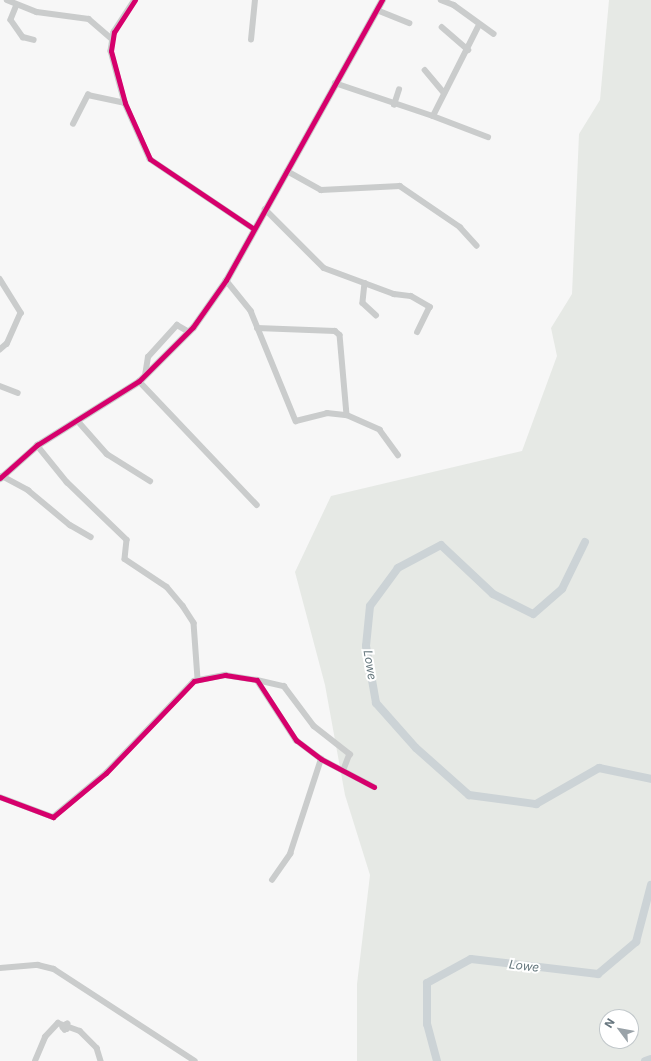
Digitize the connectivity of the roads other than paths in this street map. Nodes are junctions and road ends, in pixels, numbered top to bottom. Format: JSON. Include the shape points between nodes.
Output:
{"nodes":[{"id":1,"x":8,"y":0,"type":"edge"},
{"id":2,"x":135,"y":0,"type":"edge"},
{"id":3,"x":255,"y":0,"type":"edge"},
{"id":4,"x":382,"y":0,"type":"edge"},
{"id":5,"x":441,"y":0,"type":"edge"},
{"id":6,"x":17,"y":5,"type":"junction"},
{"id":7,"x":377,"y":10,"type":"junction"},
{"id":8,"x":410,"y":23,"type":"dead end"},
{"id":9,"x":479,"y":25,"type":"junction"},
{"id":10,"x":442,"y":27,"type":"dead end"},
{"id":11,"x":494,"y":34,"type":"dead end"},
{"id":12,"x":111,"y":38,"type":"junction"},
{"id":13,"x":34,"y":40,"type":"dead end"},
{"id":14,"x":252,"y":40,"type":"dead end"},
{"id":15,"x":468,"y":50,"type":"junction"},
{"id":16,"x":425,"y":70,"type":"dead end"},
{"id":17,"x":335,"y":83,"type":"junction"},
{"id":18,"x":399,"y":90,"type":"dead end"},
{"id":19,"x":444,"y":93,"type":"junction"},
{"id":20,"x":125,"y":103,"type":"junction"},
{"id":21,"x":394,"y":105,"type":"junction"},
{"id":22,"x":433,"y":116,"type":"junction"},
{"id":23,"x":73,"y":124,"type":"dead end"},
{"id":24,"x":488,"y":137,"type":"dead end"},
{"id":25,"x":287,"y":171,"type":"junction"},
{"id":26,"x":265,"y":210,"type":"junction"},
{"id":27,"x":254,"y":229,"type":"junction"},
{"id":28,"x":477,"y":246,"type":"dead end"},
{"id":29,"x":0,"y":278,"type":"edge"},
{"id":30,"x":226,"y":280,"type":"junction"},
{"id":31,"x":365,"y":283,"type":"junction"},
{"id":32,"x":376,"y":315,"type":"dead end"},
{"id":33,"x":257,"y":328,"type":"junction"},
{"id":34,"x":189,"y":332,"type":"junction"},
{"id":35,"x":418,"y":332,"type":"dead end"},
{"id":36,"x":0,"y":350,"type":"edge"},
{"id":37,"x":142,"y":379,"type":"junction"},
{"id":38,"x":0,"y":386,"type":"edge"},
{"id":39,"x":18,"y":393,"type":"dead end"},
{"id":40,"x":347,"y":415,"type":"junction"},
{"id":41,"x":78,"y":421,"type":"junction"},
{"id":42,"x":37,"y":445,"type":"junction"},
{"id":43,"x":398,"y":455,"type":"dead end"},
{"id":44,"x":1,"y":476,"type":"edge"},
{"id":45,"x":150,"y":481,"type":"dead end"},
{"id":46,"x":257,"y":505,"type":"dead end"},
{"id":47,"x":91,"y":537,"type":"dead end"},
{"id":48,"x":198,"y":679,"type":"junction"},
{"id":49,"x":257,"y":680,"type":"junction"},
{"id":50,"x":321,"y":759,"type":"junction"},
{"id":51,"x":344,"y":770,"type":"junction"},
{"id":52,"x":374,"y":787,"type":"dead end"},
{"id":53,"x":0,"y":797,"type":"edge"},
{"id":54,"x":272,"y":880,"type":"dead end"},
{"id":55,"x":0,"y":968,"type":"edge"},
{"id":56,"x":35,"y":1061,"type":"edge"},
{"id":57,"x":101,"y":1061,"type":"edge"},
{"id":58,"x":195,"y":1061,"type":"edge"}],
"edges":[{"from":1,"to":6,"type":"street"},
{"from":2,"to":12,"type":"street"},
{"from":3,"to":14,"type":"street"},
{"from":4,"to":7,"type":"street"},
{"from":5,"to":9,"type":"street","via":[[454,5]]},
{"from":6,"to":12,"type":"street","via":[[60,16],[89,19]]},
{"from":6,"to":13,"type":"street","via":[[11,22],[23,37]]},
{"from":7,"to":8,"type":"street"},
{"from":7,"to":17,"type":"street"},
{"from":9,"to":11,"type":"street"},
{"from":9,"to":15,"type":"street"},
{"from":10,"to":15,"type":"street"},
{"from":12,"to":20,"type":"street","via":[[111,52]]},
{"from":15,"to":19,"type":"street"},
{"from":16,"to":19,"type":"street"},
{"from":17,"to":21,"type":"street"},
{"from":17,"to":25,"type":"street"},
{"from":18,"to":21,"type":"street"},
{"from":19,"to":22,"type":"street"},
{"from":20,"to":23,"type":"street","via":[[88,95]]},
{"from":20,"to":27,"type":"street","via":[[156,166]]},
{"from":21,"to":22,"type":"street"},
{"from":22,"to":24,"type":"street"},
{"from":25,"to":26,"type":"street"},
{"from":25,"to":28,"type":"street","via":[[321,190],[400,186],[460,227]]},
{"from":26,"to":27,"type":"street"},
{"from":26,"to":31,"type":"street","via":[[324,268]]},
{"from":27,"to":30,"type":"street"},
{"from":29,"to":36,"type":"street","via":[[21,313],[7,344]]},
{"from":30,"to":33,"type":"street","via":[[244,298]]},
{"from":30,"to":34,"type":"street"},
{"from":31,"to":32,"type":"street","via":[[363,303]]},
{"from":31,"to":35,"type":"street","via":[[411,296],[430,307]]},
{"from":33,"to":40,"type":"street","via":[[296,421],[327,413]]},
{"from":33,"to":40,"type":"street","via":[[334,331],[340,336]]},
{"from":34,"to":37,"type":"street"},
{"from":34,"to":37,"type":"street","via":[[177,325],[167,335],[148,357]]},
{"from":37,"to":41,"type":"street"},
{"from":37,"to":46,"type":"street"},
{"from":38,"to":39,"type":"street"},
{"from":40,"to":43,"type":"street","via":[[380,430]]},
{"from":41,"to":42,"type":"street"},
{"from":41,"to":45,"type":"street","via":[[107,454]]},
{"from":42,"to":44,"type":"street"},
{"from":42,"to":48,"type":"street","via":[[67,482],[127,540],[125,559],[167,587],[183,606],[194,623]]},
{"from":44,"to":47,"type":"street","via":[[28,490],[70,525]]},
{"from":48,"to":49,"type":"street","via":[[225,675]]},
{"from":48,"to":53,"type":"street","via":[[106,773],[57,815],[48,818]]},
{"from":49,"to":50,"type":"street","via":[[296,740]]},
{"from":49,"to":51,"type":"street","via":[[284,686],[314,726],[350,754]]},
{"from":50,"to":51,"type":"street"},
{"from":50,"to":54,"type":"street","via":[[290,854]]},
{"from":51,"to":52,"type":"street"},
{"from":55,"to":58,"type":"street","via":[[38,965],[54,969]]},
{"from":56,"to":57,"type":"street","via":[[48,1033],[58,1023],[67,1024],[80,1031],[97,1048]]}]}
